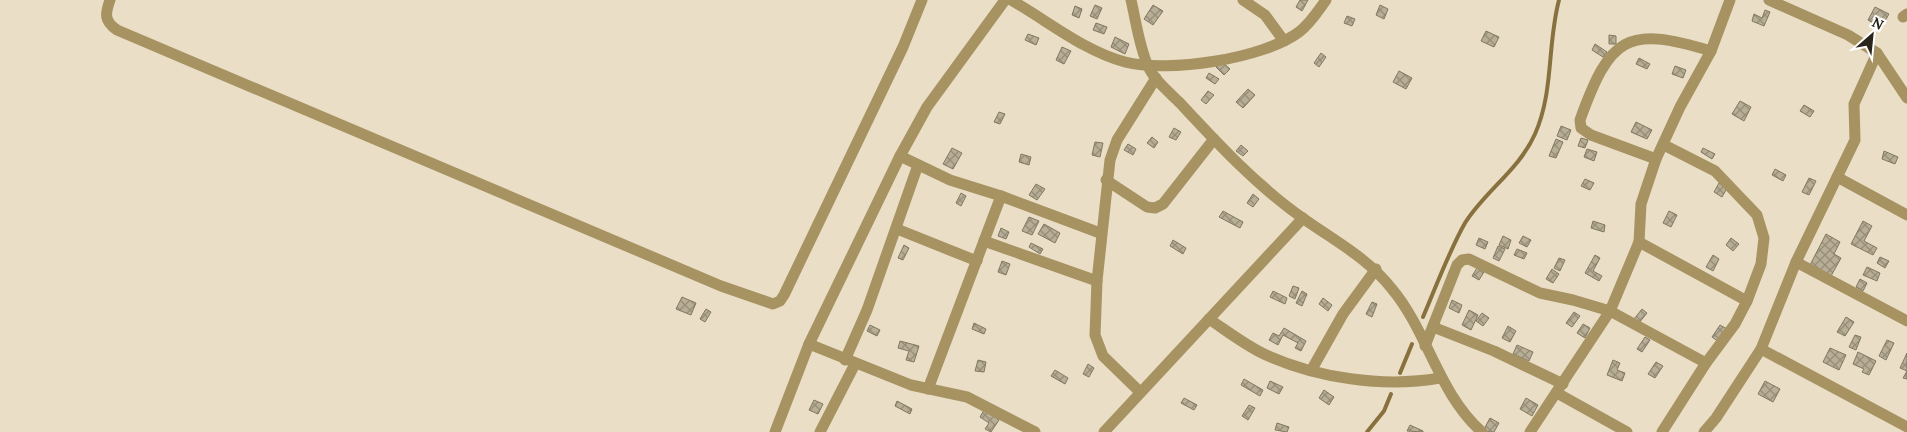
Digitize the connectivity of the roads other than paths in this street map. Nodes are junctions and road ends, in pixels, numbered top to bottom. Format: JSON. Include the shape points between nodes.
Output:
{"nodes":[{"id":1,"x":110,"y":0,"type":"edge"},
{"id":2,"x":922,"y":0,"type":"edge"},
{"id":3,"x":1005,"y":0,"type":"edge"},
{"id":4,"x":1011,"y":0,"type":"edge"},
{"id":5,"x":1131,"y":0,"type":"edge"},
{"id":6,"x":1243,"y":0,"type":"edge"},
{"id":7,"x":1326,"y":0,"type":"edge"},
{"id":8,"x":1730,"y":0,"type":"edge"},
{"id":9,"x":1769,"y":0,"type":"edge"},
{"id":10,"x":1284,"y":40,"type":"junction"},
{"id":11,"x":1711,"y":51,"type":"junction"},
{"id":12,"x":1877,"y":53,"type":"junction"},
{"id":13,"x":1148,"y":66,"type":"junction"},
{"id":14,"x":1156,"y":78,"type":"junction"},
{"id":15,"x":1907,"y":98,"type":"edge"},
{"id":16,"x":1214,"y":139,"type":"junction"},
{"id":17,"x":1664,"y":145,"type":"junction"},
{"id":18,"x":900,"y":156,"type":"junction"},
{"id":19,"x":1656,"y":159,"type":"junction"},
{"id":20,"x":918,"y":164,"type":"junction"},
{"id":21,"x":1837,"y":177,"type":"junction"},
{"id":22,"x":1106,"y":180,"type":"junction"},
{"id":23,"x":1001,"y":196,"type":"junction"},
{"id":24,"x":1907,"y":215,"type":"edge"},
{"id":25,"x":1303,"y":218,"type":"junction"},
{"id":26,"x":897,"y":229,"type":"junction"},
{"id":27,"x":1100,"y":233,"type":"junction"},
{"id":28,"x":984,"y":240,"type":"junction"},
{"id":29,"x":1639,"y":242,"type":"junction"},
{"id":30,"x":977,"y":261,"type":"junction"},
{"id":31,"x":1796,"y":262,"type":"junction"},
{"id":32,"x":1376,"y":269,"type":"junction"},
{"id":33,"x":1097,"y":281,"type":"junction"},
{"id":34,"x":1747,"y":301,"type":"junction"},
{"id":35,"x":1610,"y":311,"type":"junction"},
{"id":36,"x":1209,"y":319,"type":"junction"},
{"id":37,"x":1907,"y":321,"type":"edge"},
{"id":38,"x":1433,"y":327,"type":"junction"},
{"id":39,"x":809,"y":344,"type":"junction"},
{"id":40,"x":1425,"y":346,"type":"junction"},
{"id":41,"x":1761,"y":348,"type":"junction"},
{"id":42,"x":850,"y":362,"type":"junction"},
{"id":43,"x":1706,"y":362,"type":"junction"},
{"id":44,"x":1312,"y":369,"type":"junction"},
{"id":45,"x":1440,"y":378,"type":"junction"},
{"id":46,"x":928,"y":389,"type":"junction"},
{"id":47,"x":1560,"y":389,"type":"junction"},
{"id":48,"x":1140,"y":392,"type":"junction"},
{"id":49,"x":1907,"y":427,"type":"edge"},
{"id":50,"x":775,"y":432,"type":"edge"},
{"id":51,"x":820,"y":432,"type":"edge"},
{"id":52,"x":1035,"y":432,"type":"edge"},
{"id":53,"x":1104,"y":432,"type":"edge"},
{"id":54,"x":1482,"y":432,"type":"edge"},
{"id":55,"x":1530,"y":432,"type":"edge"},
{"id":56,"x":1627,"y":432,"type":"edge"},
{"id":57,"x":1662,"y":432,"type":"edge"},
{"id":58,"x":1704,"y":432,"type":"edge"}],
"edges":[{"from":1,"to":2,"type":"street","via":[[105,14],[108,24],[117,30],[721,286],[773,304],[784,295],[903,47]]},
{"from":3,"to":18,"type":"street","via":[[927,106]]},
{"from":4,"to":13,"type":"street","via":[[1095,50],[1124,62]]},
{"from":5,"to":13,"type":"street"},
{"from":6,"to":10,"type":"street","via":[[1265,15]]},
{"from":7,"to":10,"type":"street","via":[[1299,32]]},
{"from":8,"to":11,"type":"street"},
{"from":9,"to":12,"type":"street","via":[[1848,35]]},
{"from":10,"to":13,"type":"street","via":[[1256,53],[1203,62]]},
{"from":11,"to":17,"type":"street","via":[[1680,107]]},
{"from":11,"to":19,"type":"street","via":[[1673,39],[1637,39],[1618,47],[1599,74],[1580,120],[1581,128],[1591,135]]},
{"from":12,"to":15,"type":"street"},
{"from":12,"to":21,"type":"street","via":[[1854,104],[1854,140]]},
{"from":13,"to":14,"type":"street"},
{"from":14,"to":16,"type":"street"},
{"from":14,"to":22,"type":"street","via":[[1118,140]]},
{"from":16,"to":22,"type":"street","via":[[1163,204],[1155,208],[1147,208]]},
{"from":16,"to":25,"type":"street"},
{"from":17,"to":19,"type":"street"},
{"from":17,"to":34,"type":"street","via":[[1715,171],[1757,215],[1764,238],[1761,264]]},
{"from":18,"to":20,"type":"street"},
{"from":18,"to":39,"type":"street"},
{"from":19,"to":29,"type":"street","via":[[1642,204]]},
{"from":20,"to":23,"type":"street","via":[[950,180]]},
{"from":20,"to":26,"type":"street"},
{"from":21,"to":24,"type":"street"},
{"from":21,"to":31,"type":"street"},
{"from":22,"to":27,"type":"street"},
{"from":23,"to":27,"type":"street"},
{"from":23,"to":28,"type":"street"},
{"from":25,"to":32,"type":"street"},
{"from":25,"to":36,"type":"street"},
{"from":26,"to":30,"type":"street"},
{"from":26,"to":42,"type":"street"},
{"from":27,"to":33,"type":"street"},
{"from":28,"to":30,"type":"street"},
{"from":28,"to":33,"type":"street"},
{"from":29,"to":34,"type":"street"},
{"from":29,"to":35,"type":"street"},
{"from":30,"to":46,"type":"street"},
{"from":31,"to":37,"type":"street"},
{"from":31,"to":41,"type":"street"},
{"from":32,"to":40,"type":"street","via":[[1394,290]]},
{"from":32,"to":44,"type":"street","via":[[1342,314]]},
{"from":33,"to":48,"type":"street","via":[[1095,334],[1103,356]]},
{"from":34,"to":43,"type":"street","via":[[1735,324]]},
{"from":35,"to":38,"type":"street","via":[[1540,293],[1469,260],[1462,260],[1457,264]]},
{"from":35,"to":43,"type":"street"},
{"from":35,"to":47,"type":"street"},
{"from":36,"to":44,"type":"street","via":[[1262,353],[1288,364]]},
{"from":36,"to":48,"type":"street"},
{"from":38,"to":40,"type":"street"},
{"from":38,"to":47,"type":"street","via":[[1494,351]]},
{"from":39,"to":42,"type":"street"},
{"from":39,"to":50,"type":"street"},
{"from":40,"to":45,"type":"street"},
{"from":41,"to":49,"type":"street"},
{"from":41,"to":58,"type":"street"},
{"from":42,"to":46,"type":"street"},
{"from":42,"to":51,"type":"street"},
{"from":43,"to":57,"type":"street"},
{"from":44,"to":45,"type":"street","via":[[1392,384]]},
{"from":45,"to":54,"type":"street"},
{"from":46,"to":52,"type":"street","via":[[967,397]]},
{"from":47,"to":55,"type":"street"},
{"from":47,"to":56,"type":"street"},
{"from":48,"to":53,"type":"street"}]}
